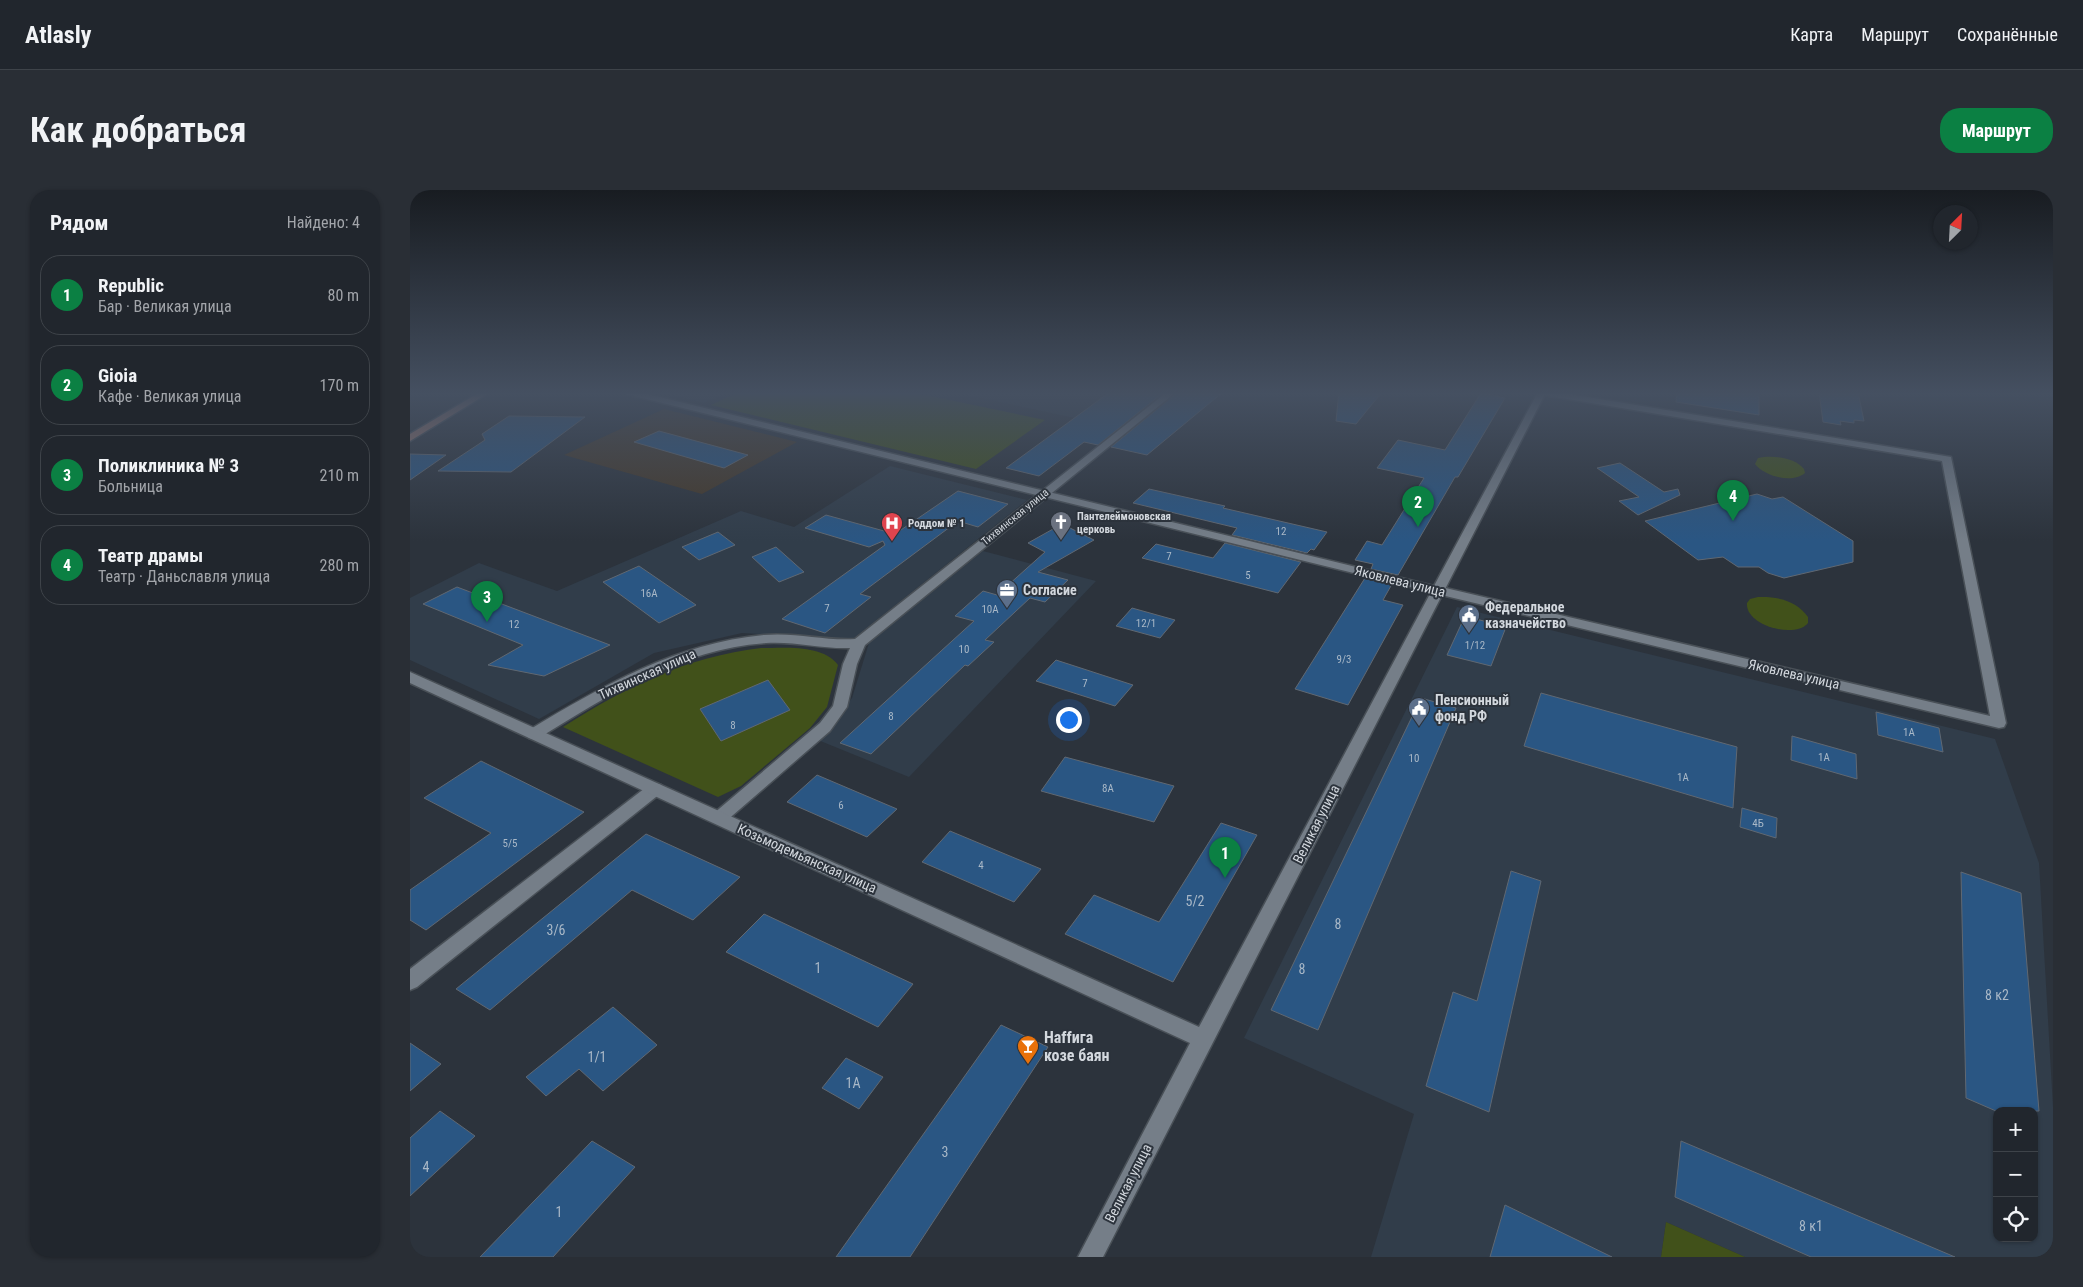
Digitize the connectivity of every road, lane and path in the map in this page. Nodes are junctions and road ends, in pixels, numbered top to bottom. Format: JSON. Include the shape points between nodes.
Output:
{"nodes":[{"id":1,"x":832,"y":442,"type":"edge"},
{"id":2,"x":1110,"y":442,"type":"edge"},
{"id":3,"x":1516,"y":442,"type":"edge"},
{"id":4,"x":1842,"y":442,"type":"edge"},
{"id":5,"x":1045,"y":494,"type":"junction"},
{"id":6,"x":1437,"y":590,"type":"junction"},
{"id":7,"x":859,"y":643,"type":"junction"},
{"id":8,"x":410,"y":677,"type":"edge"},
{"id":9,"x":534,"y":734,"type":"junction"},
{"id":10,"x":655,"y":789,"type":"junction"},
{"id":11,"x":718,"y":818,"type":"junction"},
{"id":12,"x":410,"y":981,"type":"edge"},
{"id":13,"x":1203,"y":1039,"type":"junction"},
{"id":14,"x":1090,"y":1257,"type":"edge"}],
"edges":[{"from":1,"to":5,"type":"street","name":"Яковлева улица"},
{"from":2,"to":5,"type":"street","name":"Тихвинская улица"},
{"from":3,"to":6,"type":"street","name":"Великая улица"},
{"from":4,"to":6,"type":"street","name":"Яковлева улица","via":[[1946,459],[1999,723]]},
{"from":5,"to":6,"type":"street","name":"Яковлева улица"},
{"from":5,"to":7,"type":"street","name":"Тихвинская улица"},
{"from":6,"to":13,"type":"street","name":"Великая улица"},
{"from":7,"to":9,"type":"street","name":"Тихвинская улица","via":[[834,645],[768,639],[703,650],[628,680]]},
{"from":7,"to":11,"type":"street","name":"Тихвинская улица","via":[[850,664],[840,707],[825,727]]},
{"from":8,"to":9,"type":"street","name":"Козьмодемьянская улица"},
{"from":9,"to":10,"type":"street","name":"Козьмодемьянская улица"},
{"from":10,"to":11,"type":"street","name":"Козьмодемьянская улица"},
{"from":10,"to":12,"type":"street"},
{"from":11,"to":13,"type":"street","name":"Козьмодемьянская улица"},
{"from":13,"to":14,"type":"street","name":"Великая улица"}]}
